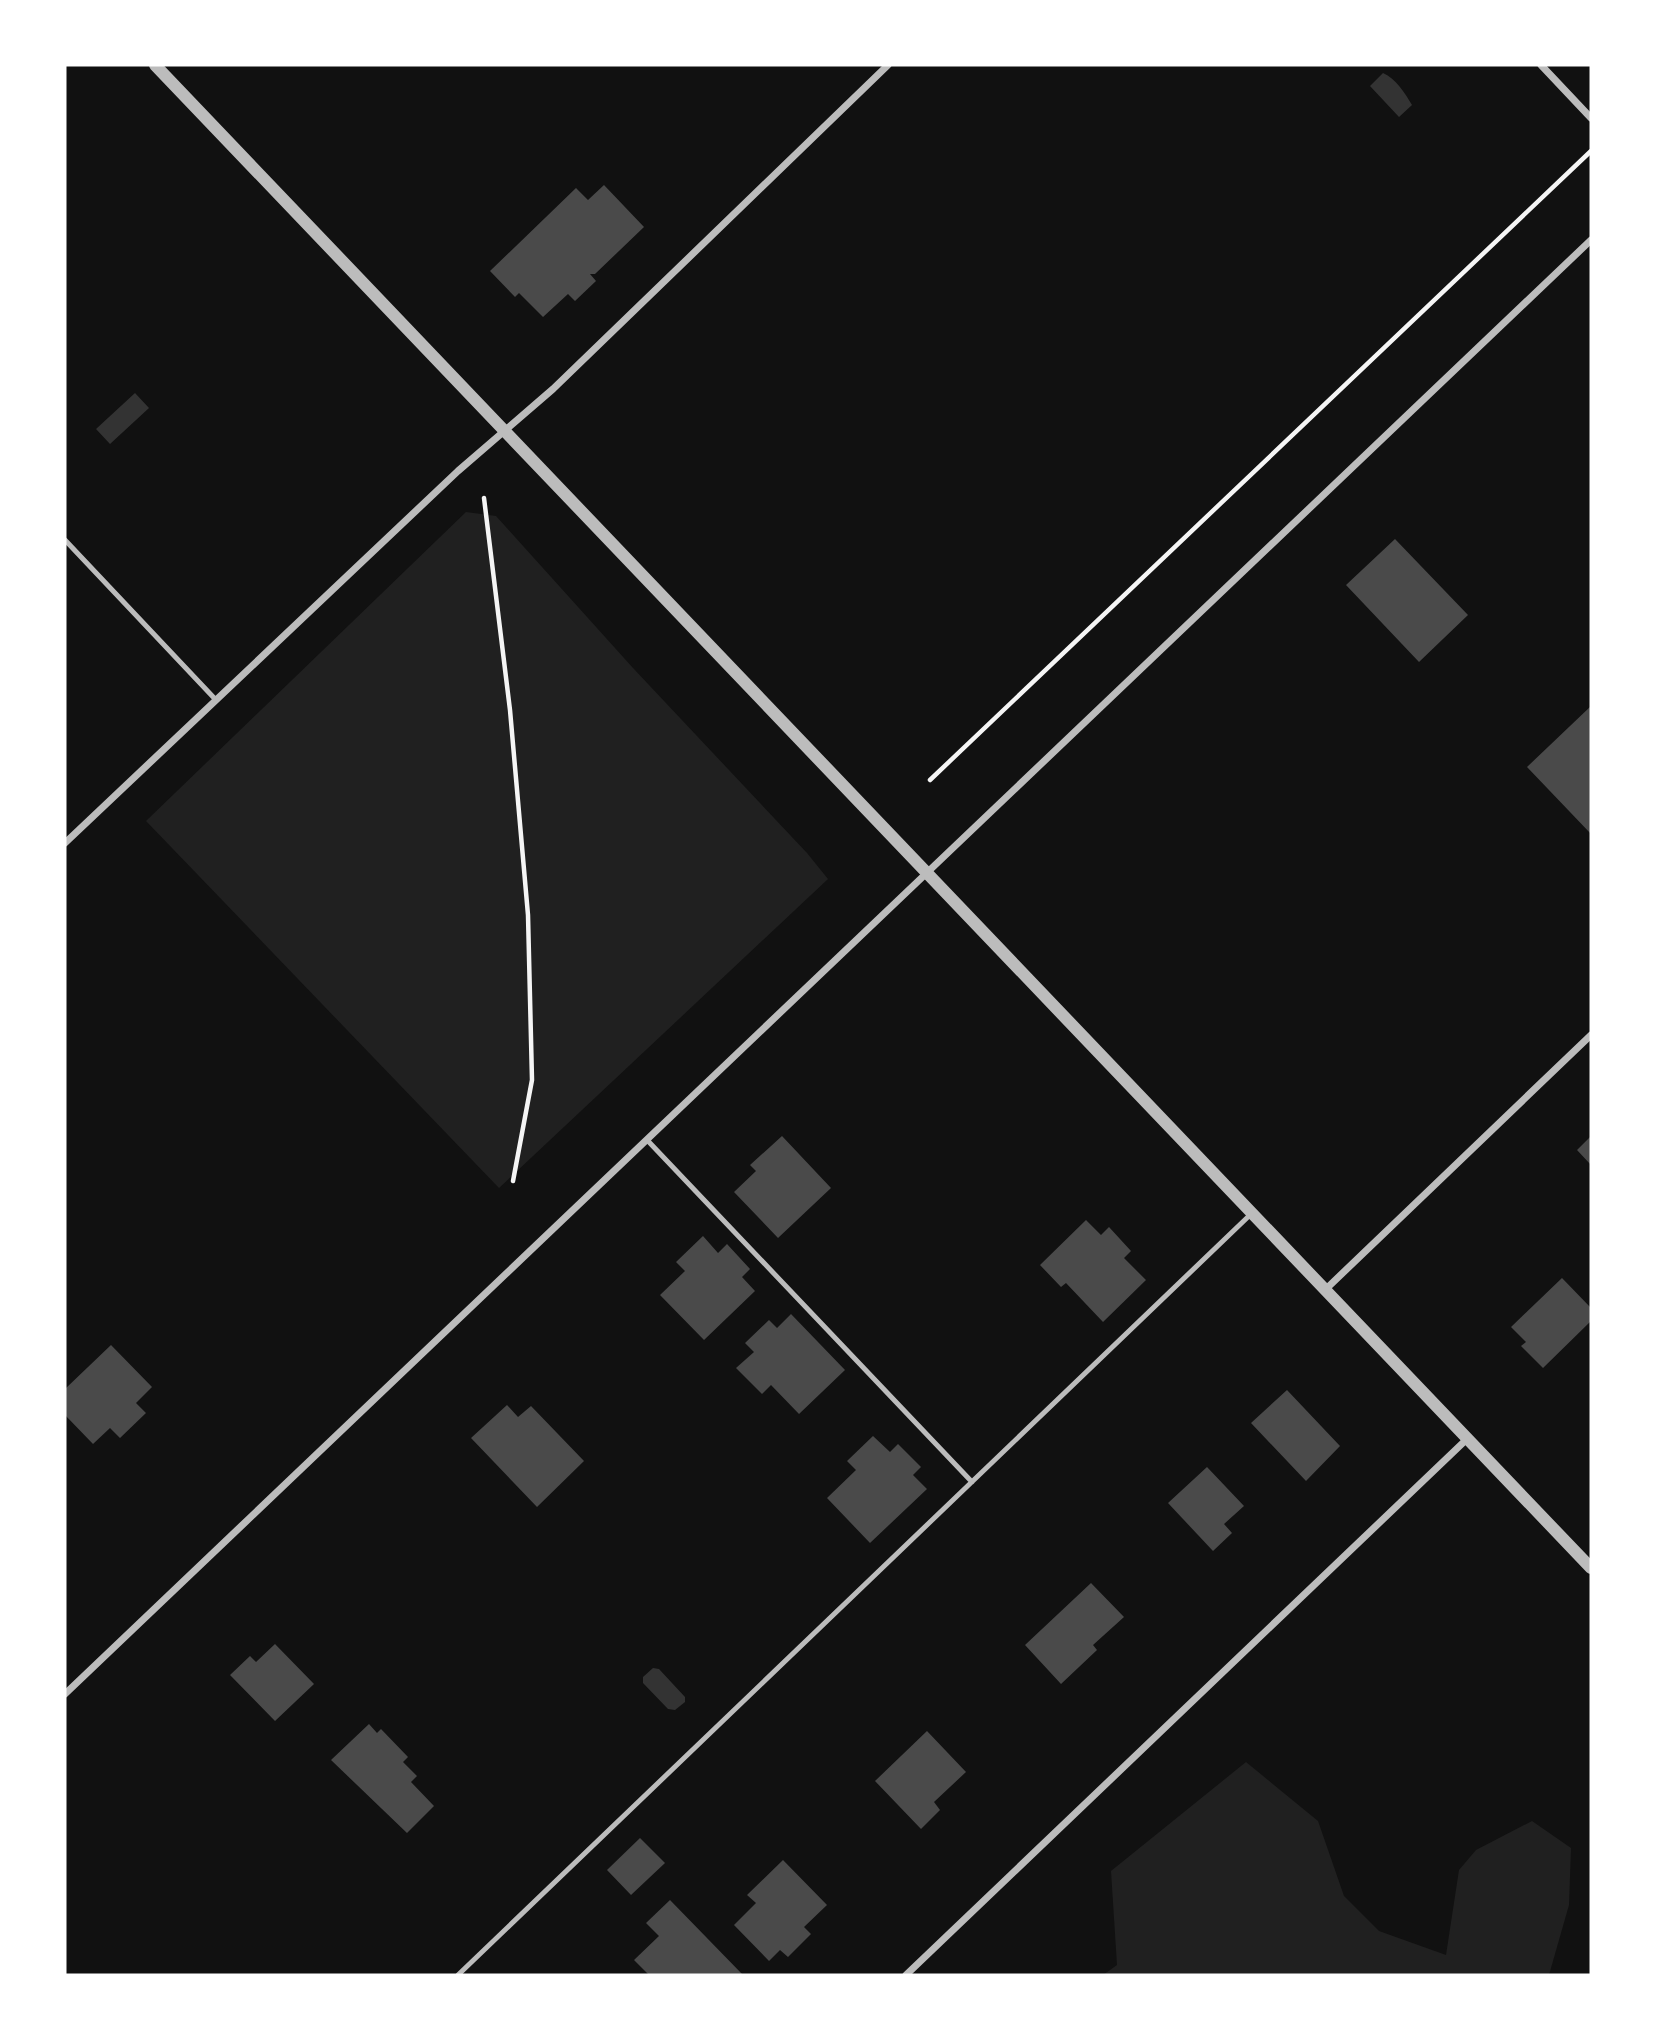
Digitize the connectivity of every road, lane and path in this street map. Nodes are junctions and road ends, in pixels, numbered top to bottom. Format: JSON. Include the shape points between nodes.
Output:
{"nodes":[{"id":1,"x":156,"y":65,"type":"edge"},
{"id":2,"x":888,"y":65,"type":"edge"},
{"id":3,"x":1541,"y":65,"type":"edge"},
{"id":4,"x":1591,"y":118,"type":"edge"},
{"id":5,"x":1591,"y":151,"type":"edge"},
{"id":6,"x":1591,"y":240,"type":"edge"},
{"id":7,"x":504,"y":431,"type":"junction"},
{"id":8,"x":484,"y":498,"type":"dead end"},
{"id":9,"x":65,"y":540,"type":"edge"},
{"id":10,"x":216,"y":700,"type":"junction"},
{"id":11,"x":930,"y":780,"type":"dead end"},
{"id":12,"x":65,"y":843,"type":"edge"},
{"id":13,"x":929,"y":874,"type":"junction"},
{"id":14,"x":1591,"y":1035,"type":"edge"},
{"id":15,"x":648,"y":1141,"type":"junction"},
{"id":16,"x":513,"y":1181,"type":"dead end"},
{"id":17,"x":1251,"y":1214,"type":"junction"},
{"id":18,"x":1326,"y":1289,"type":"junction"},
{"id":19,"x":1468,"y":1438,"type":"junction"},
{"id":20,"x":972,"y":1482,"type":"junction"},
{"id":21,"x":1591,"y":1568,"type":"edge"},
{"id":22,"x":65,"y":1694,"type":"edge"},
{"id":23,"x":458,"y":1975,"type":"edge"},
{"id":24,"x":906,"y":1975,"type":"edge"}],
"edges":[{"from":1,"to":7,"type":"street"},
{"from":2,"to":7,"type":"street"},
{"from":3,"to":4,"type":"street"},
{"from":5,"to":11,"type":"path"},
{"from":6,"to":13,"type":"street"},
{"from":7,"to":10,"type":"street"},
{"from":7,"to":13,"type":"street"},
{"from":8,"to":16,"type":"path","via":[[510,710],[528,915],[532,1080]]},
{"from":9,"to":10,"type":"lane"},
{"from":10,"to":12,"type":"street"},
{"from":13,"to":15,"type":"street","via":[[880,915]]},
{"from":13,"to":17,"type":"street"},
{"from":14,"to":18,"type":"street"},
{"from":15,"to":20,"type":"lane"},
{"from":15,"to":22,"type":"street"},
{"from":17,"to":18,"type":"street"},
{"from":17,"to":20,"type":"lane"},
{"from":18,"to":19,"type":"street"},
{"from":19,"to":21,"type":"street"},
{"from":19,"to":24,"type":"street"},
{"from":20,"to":23,"type":"lane"}]}
